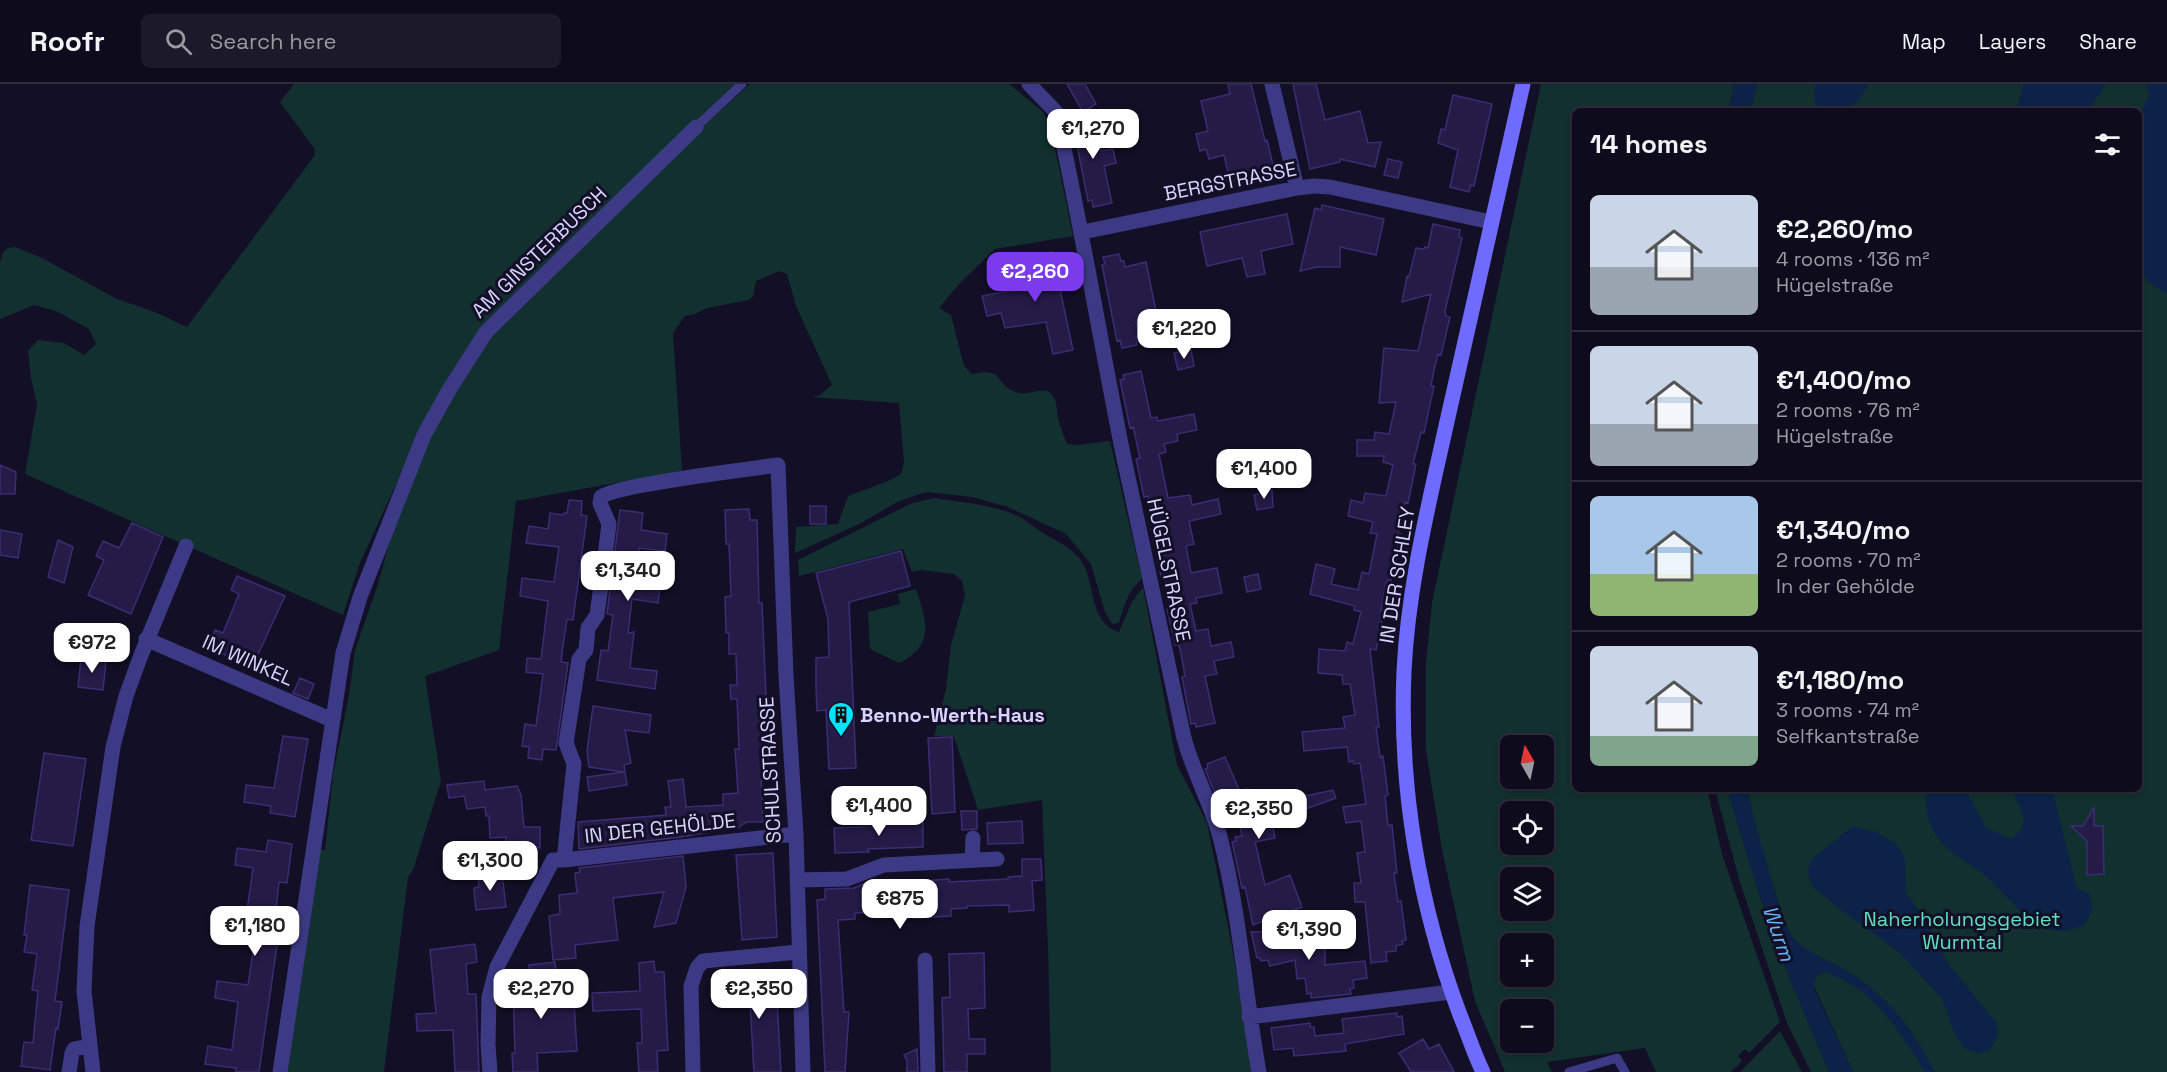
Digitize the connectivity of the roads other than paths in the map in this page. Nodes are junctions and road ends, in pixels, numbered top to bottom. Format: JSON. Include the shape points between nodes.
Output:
{"nodes":[{"id":1,"x":742,"y":84,"type":"edge"},
{"id":2,"x":1029,"y":84,"type":"edge"},
{"id":3,"x":1272,"y":84,"type":"edge"},
{"id":4,"x":1523,"y":84,"type":"edge"},
{"id":5,"x":696,"y":127,"type":"joint"},
{"id":6,"x":1297,"y":188,"type":"junction"},
{"id":7,"x":1491,"y":222,"type":"junction"},
{"id":8,"x":1083,"y":232,"type":"junction"},
{"id":9,"x":778,"y":465,"type":"joint"},
{"id":10,"x":186,"y":546,"type":"dead end"},
{"id":11,"x":146,"y":639,"type":"junction"},
{"id":12,"x":332,"y":720,"type":"junction"},
{"id":13,"x":796,"y":834,"type":"junction"},
{"id":14,"x":973,"y":838,"type":"dead end"},
{"id":15,"x":997,"y":859,"type":"dead end"},
{"id":16,"x":564,"y":860,"type":"junction"},
{"id":17,"x":972,"y":860,"type":"junction"},
{"id":18,"x":797,"y":880,"type":"junction"},
{"id":19,"x":798,"y":952,"type":"junction"},
{"id":20,"x":925,"y":960,"type":"dead end"},
{"id":21,"x":1451,"y":992,"type":"junction"},
{"id":22,"x":1249,"y":1017,"type":"junction"},
{"id":23,"x":89,"y":1046,"type":"junction"},
{"id":24,"x":69,"y":1072,"type":"edge"},
{"id":25,"x":93,"y":1072,"type":"edge"},
{"id":26,"x":280,"y":1072,"type":"edge"},
{"id":27,"x":490,"y":1072,"type":"edge"},
{"id":28,"x":693,"y":1072,"type":"edge"},
{"id":29,"x":803,"y":1072,"type":"edge"},
{"id":30,"x":928,"y":1072,"type":"edge"},
{"id":31,"x":1259,"y":1072,"type":"edge"},
{"id":32,"x":1483,"y":1072,"type":"edge"},
{"id":33,"x":1569,"y":1072,"type":"edge"},
{"id":34,"x":1625,"y":1072,"type":"edge"}],
"edges":[{"from":1,"to":5,"type":"lane","name":"AM GINSTERBUSCH"},
{"from":2,"to":8,"type":"street","name":"HÜGELSTRASSE","via":[[1056,112]]},
{"from":3,"to":6,"type":"street"},
{"from":4,"to":7,"type":"street","name":"IN DER SCHLEY"},
{"from":5,"to":12,"type":"street","name":"AM GINSTERBUSCH","via":[[486,332],[449,390],[424,435],[360,597],[343,653]]},
{"from":6,"to":7,"type":"street","name":"BERGSTRASSE","via":[[1330,187]]},
{"from":6,"to":8,"type":"street","name":"BERGSTRASSE"},
{"from":7,"to":21,"type":"street","name":"IN DER SCHLEY","via":[[1423,531],[1404,673],[1404,739],[1419,876]]},
{"from":8,"to":22,"type":"street","name":"HÜGELSTRASSE","via":[[1122,450],[1184,738],[1215,819],[1234,902]]},
{"from":9,"to":13,"type":"street","name":"SCHULSTRASSE"},
{"from":9,"to":16,"type":"street","name":"IN DER GEHÖLDE","via":[[633,488],[601,497],[609,524],[597,615],[588,628],[586,650],[579,658],[566,743],[574,764]]},
{"from":10,"to":11,"type":"street"},
{"from":11,"to":12,"type":"street","name":"IM WINKEL"},
{"from":11,"to":23,"type":"street","via":[[113,747],[87,926],[84,991]]},
{"from":12,"to":26,"type":"street","name":"AM GINSTERBUSCH"},
{"from":13,"to":16,"type":"street","name":"IN DER GEHÖLDE"},
{"from":13,"to":18,"type":"street","name":"SCHULSTRASSE"},
{"from":14,"to":17,"type":"street"},
{"from":15,"to":17,"type":"street"},
{"from":16,"to":27,"type":"street","name":"IN DER GEHÖLDE","via":[[553,860],[498,963],[489,997]]},
{"from":17,"to":18,"type":"street","via":[[884,865],[847,879]]},
{"from":18,"to":19,"type":"street","name":"SCHULSTRASSE"},
{"from":19,"to":28,"type":"street","via":[[703,961],[691,986]]},
{"from":19,"to":29,"type":"street","name":"SCHULSTRASSE"},
{"from":20,"to":30,"type":"street"},
{"from":21,"to":22,"type":"street"},
{"from":21,"to":32,"type":"street","name":"IN DER SCHLEY"},
{"from":22,"to":31,"type":"street","name":"HÜGELSTRASSE"},
{"from":23,"to":24,"type":"street","via":[[74,1049]]},
{"from":23,"to":25,"type":"street"},
{"from":33,"to":34,"type":"lane","via":[[1617,1058]]}]}
